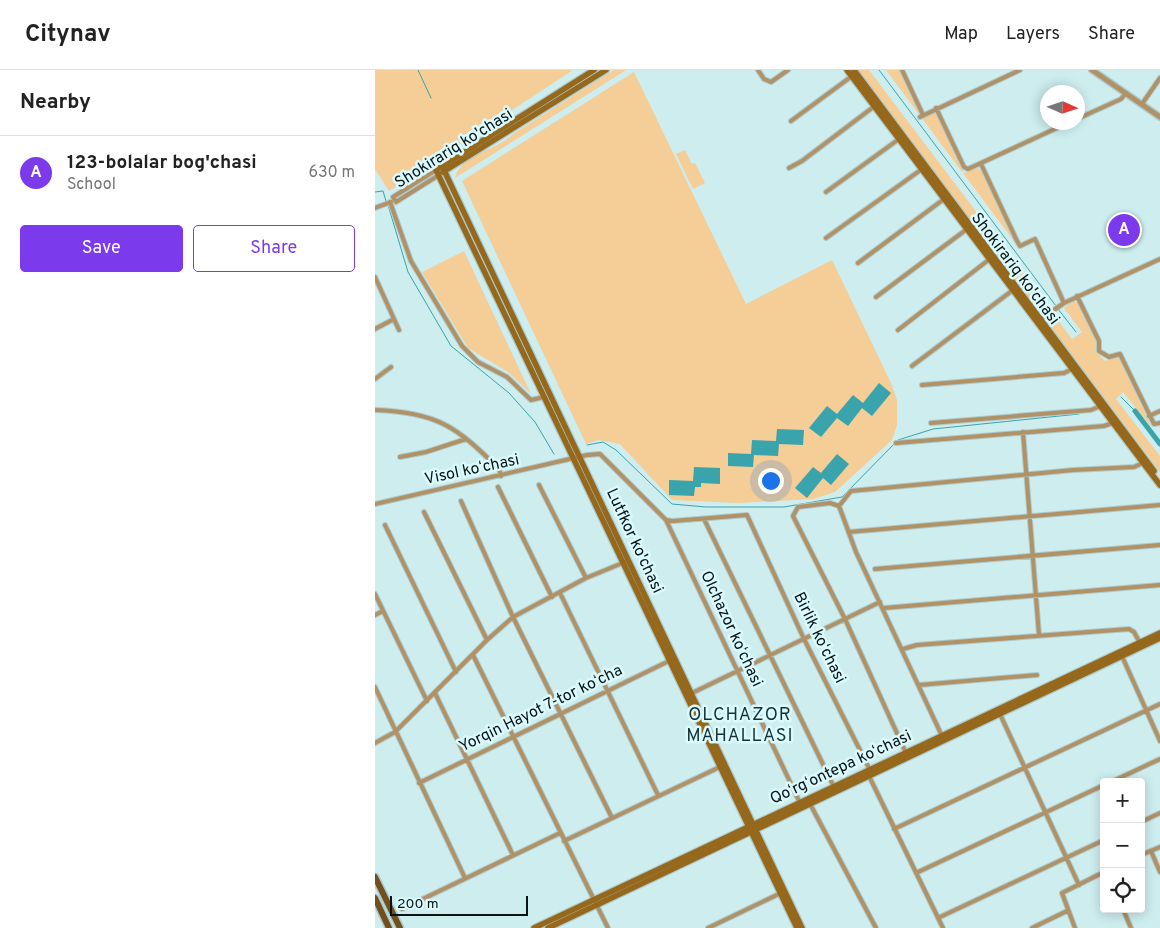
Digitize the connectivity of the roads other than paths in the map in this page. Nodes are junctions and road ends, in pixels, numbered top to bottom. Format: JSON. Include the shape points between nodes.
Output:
{"nodes":[{"id":1,"x":595,"y":70,"type":"edge"},
{"id":2,"x":606,"y":70,"type":"edge"},
{"id":3,"x":758,"y":70,"type":"edge"},
{"id":4,"x":788,"y":70,"type":"edge"},
{"id":5,"x":847,"y":70,"type":"edge"},
{"id":6,"x":902,"y":70,"type":"edge"},
{"id":7,"x":1020,"y":70,"type":"edge"},
{"id":8,"x":1092,"y":70,"type":"edge"},
{"id":9,"x":854,"y":73,"type":"edge"},
{"id":10,"x":1160,"y":78,"type":"edge"},
{"id":11,"x":1126,"y":93,"type":"junction"},
{"id":12,"x":876,"y":104,"type":"junction"},
{"id":13,"x":1142,"y":104,"type":"junction"},
{"id":14,"x":936,"y":108,"type":"junction"},
{"id":15,"x":1085,"y":115,"type":"edge"},
{"id":16,"x":1160,"y":117,"type":"edge"},
{"id":17,"x":791,"y":121,"type":"dead end"},
{"id":18,"x":1053,"y":130,"type":"edge"},
{"id":19,"x":901,"y":137,"type":"junction"},
{"id":20,"x":981,"y":164,"type":"junction"},
{"id":21,"x":789,"y":168,"type":"dead end"},
{"id":22,"x":924,"y":168,"type":"junction"},
{"id":23,"x":440,"y":170,"type":"junction"},
{"id":24,"x":826,"y":192,"type":"dead end"},
{"id":25,"x":946,"y":197,"type":"junction"},
{"id":26,"x":393,"y":201,"type":"junction"},
{"id":27,"x":375,"y":208,"type":"edge"},
{"id":28,"x":969,"y":227,"type":"junction"},
{"id":29,"x":826,"y":238,"type":"dead end"},
{"id":30,"x":992,"y":258,"type":"junction"},
{"id":31,"x":1160,"y":259,"type":"edge"},
{"id":32,"x":858,"y":263,"type":"dead end"},
{"id":33,"x":375,"y":277,"type":"edge"},
{"id":34,"x":1015,"y":289,"type":"junction"},
{"id":35,"x":1077,"y":296,"type":"junction"},
{"id":36,"x":876,"y":297,"type":"dead end"},
{"id":37,"x":1062,"y":304,"type":"junction"},
{"id":38,"x":394,"y":319,"type":"junction"},
{"id":39,"x":1041,"y":319,"type":"junction"},
{"id":40,"x":375,"y":329,"type":"edge"},
{"id":41,"x":399,"y":330,"type":"dead end"},
{"id":42,"x":898,"y":330,"type":"dead end"},
{"id":43,"x":912,"y":366,"type":"dead end"},
{"id":44,"x":391,"y":367,"type":"dead end"},
{"id":45,"x":1074,"y":368,"type":"junction"},
{"id":46,"x":375,"y":379,"type":"edge"},
{"id":47,"x":922,"y":385,"type":"dead end"},
{"id":48,"x":544,"y":397,"type":"junction"},
{"id":49,"x":1101,"y":406,"type":"junction"},
{"id":50,"x":375,"y":410,"type":"edge"},
{"id":51,"x":1160,"y":411,"type":"edge"},
{"id":52,"x":1149,"y":416,"type":"junction"},
{"id":53,"x":1116,"y":422,"type":"junction"},
{"id":54,"x":931,"y":423,"type":"dead end"},
{"id":55,"x":1160,"y":423,"type":"edge"},
{"id":56,"x":1023,"y":432,"type":"junction"},
{"id":57,"x":469,"y":438,"type":"junction"},
{"id":58,"x":896,"y":443,"type":"dead end"},
{"id":59,"x":399,"y":457,"type":"dead end"},
{"id":60,"x":577,"y":458,"type":"junction"},
{"id":61,"x":1145,"y":462,"type":"junction"},
{"id":62,"x":1027,"y":475,"type":"junction"},
{"id":63,"x":501,"y":476,"type":"junction"},
{"id":64,"x":1160,"y":479,"type":"edge"},
{"id":65,"x":539,"y":485,"type":"dead end"},
{"id":66,"x":1160,"y":486,"type":"edge"},
{"id":67,"x":498,"y":487,"type":"dead end"},
{"id":68,"x":461,"y":501,"type":"dead end"},
{"id":69,"x":375,"y":504,"type":"edge"},
{"id":70,"x":1160,"y":505,"type":"edge"},
{"id":71,"x":839,"y":506,"type":"junction"},
{"id":72,"x":423,"y":512,"type":"dead end"},
{"id":73,"x":1030,"y":516,"type":"junction"},
{"id":74,"x":704,"y":519,"type":"junction"},
{"id":75,"x":666,"y":520,"type":"junction"},
{"id":76,"x":385,"y":525,"type":"dead end"},
{"id":77,"x":849,"y":532,"type":"junction"},
{"id":78,"x":1160,"y":545,"type":"edge"},
{"id":79,"x":1033,"y":556,"type":"junction"},
{"id":80,"x":625,"y":561,"type":"junction"},
{"id":81,"x":875,"y":569,"type":"dead end"},
{"id":82,"x":586,"y":578,"type":"junction"},
{"id":83,"x":1160,"y":585,"type":"edge"},
{"id":84,"x":560,"y":593,"type":"junction"},
{"id":85,"x":375,"y":594,"type":"edge"},
{"id":86,"x":1036,"y":595,"type":"junction"},
{"id":87,"x":552,"y":597,"type":"junction"},
{"id":88,"x":881,"y":602,"type":"junction"},
{"id":89,"x":884,"y":608,"type":"junction"},
{"id":90,"x":383,"y":611,"type":"junction"},
{"id":91,"x":375,"y":615,"type":"edge"},
{"id":92,"x":513,"y":617,"type":"junction"},
{"id":93,"x":845,"y":619,"type":"junction"},
{"id":94,"x":1160,"y":633,"type":"edge"},
{"id":95,"x":1039,"y":635,"type":"junction"},
{"id":96,"x":1160,"y":638,"type":"edge"},
{"id":97,"x":804,"y":639,"type":"junction"},
{"id":98,"x":487,"y":640,"type":"junction"},
{"id":99,"x":1140,"y":643,"type":"junction"},
{"id":100,"x":903,"y":649,"type":"junction"},
{"id":101,"x":1121,"y":654,"type":"junction"},
{"id":102,"x":473,"y":655,"type":"junction"},
{"id":103,"x":771,"y":656,"type":"junction"},
{"id":104,"x":672,"y":659,"type":"junction"},
{"id":105,"x":456,"y":672,"type":"junction"},
{"id":106,"x":737,"y":672,"type":"junction"},
{"id":107,"x":1037,"y":675,"type":"dead end"},
{"id":108,"x":919,"y":684,"type":"junction"},
{"id":109,"x":375,"y":687,"type":"edge"},
{"id":110,"x":608,"y":691,"type":"junction"},
{"id":111,"x":435,"y":693,"type":"junction"},
{"id":112,"x":689,"y":694,"type":"junction"},
{"id":113,"x":427,"y":701,"type":"junction"},
{"id":114,"x":1160,"y":704,"type":"edge"},
{"id":115,"x":1146,"y":710,"type":"junction"},
{"id":116,"x":999,"y":712,"type":"junction"},
{"id":117,"x":561,"y":714,"type":"junction"},
{"id":118,"x":395,"y":732,"type":"junction"},
{"id":119,"x":513,"y":736,"type":"junction"},
{"id":120,"x":942,"y":736,"type":"junction"},
{"id":121,"x":1160,"y":740,"type":"edge"},
{"id":122,"x":375,"y":743,"type":"edge"},
{"id":123,"x":906,"y":753,"type":"junction"},
{"id":124,"x":467,"y":759,"type":"junction"},
{"id":125,"x":1160,"y":759,"type":"edge"},
{"id":126,"x":722,"y":766,"type":"junction"},
{"id":127,"x":1024,"y":768,"type":"junction"},
{"id":128,"x":869,"y":773,"type":"junction"},
{"id":129,"x":1120,"y":778,"type":"edge"},
{"id":130,"x":419,"y":783,"type":"junction"},
{"id":131,"x":834,"y":787,"type":"junction"},
{"id":132,"x":1100,"y":787,"type":"edge"},
{"id":133,"x":658,"y":796,"type":"junction"},
{"id":134,"x":809,"y":802,"type":"junction"},
{"id":135,"x":800,"y":803,"type":"junction"},
{"id":136,"x":1045,"y":812,"type":"junction"},
{"id":137,"x":1160,"y":813,"type":"edge"},
{"id":138,"x":613,"y":818,"type":"junction"},
{"id":139,"x":1145,"y":820,"type":"edge"},
{"id":140,"x":752,"y":829,"type":"junction"},
{"id":141,"x":894,"y":830,"type":"junction"},
{"id":142,"x":560,"y":833,"type":"junction"},
{"id":143,"x":564,"y":841,"type":"junction"},
{"id":144,"x":1100,"y":842,"type":"edge"},
{"id":145,"x":1160,"y":847,"type":"edge"},
{"id":146,"x":1151,"y":851,"type":"junction"},
{"id":147,"x":1145,"y":853,"type":"edge"},
{"id":148,"x":513,"y":855,"type":"junction"},
{"id":149,"x":1066,"y":858,"type":"junction"},
{"id":150,"x":1160,"y":872,"type":"edge"},
{"id":151,"x":916,"y":873,"type":"junction"},
{"id":152,"x":1100,"y":874,"type":"edge"},
{"id":153,"x":375,"y":877,"type":"edge"},
{"id":154,"x":465,"y":878,"type":"junction"},
{"id":155,"x":1079,"y":884,"type":"junction"},
{"id":156,"x":782,"y":892,"type":"junction"},
{"id":157,"x":375,"y":898,"type":"edge"},
{"id":158,"x":596,"y":902,"type":"junction"},
{"id":159,"x":403,"y":909,"type":"dead end"},
{"id":160,"x":1067,"y":911,"type":"junction"},
{"id":161,"x":1125,"y":913,"type":"edge"},
{"id":162,"x":938,"y":918,"type":"junction"},
{"id":163,"x":719,"y":923,"type":"junction"},
{"id":164,"x":389,"y":928,"type":"edge"},
{"id":165,"x":400,"y":928,"type":"edge"},
{"id":166,"x":534,"y":928,"type":"edge"},
{"id":167,"x":548,"y":928,"type":"edge"},
{"id":168,"x":608,"y":928,"type":"edge"},
{"id":169,"x":708,"y":928,"type":"edge"},
{"id":170,"x":722,"y":928,"type":"edge"},
{"id":171,"x":797,"y":928,"type":"edge"},
{"id":172,"x":802,"y":928,"type":"edge"},
{"id":173,"x":876,"y":928,"type":"edge"},
{"id":174,"x":943,"y":928,"type":"edge"},
{"id":175,"x":1032,"y":928,"type":"edge"},
{"id":176,"x":1075,"y":928,"type":"edge"},
{"id":177,"x":1131,"y":928,"type":"edge"}],
"edges":[{"from":1,"to":23,"type":"main road","name":"Shokirariq ko'chasi"},
{"from":2,"to":23,"type":"main road","name":"Shokirariq ko'chasi"},
{"from":3,"to":4,"type":"street","via":[[763,79],[771,82]]},
{"from":5,"to":9,"type":"main road","name":"Shokirariq ko'chasi"},
{"from":6,"to":14,"type":"street","via":[[922,116]]},
{"from":7,"to":14,"type":"street"},
{"from":8,"to":11,"type":"street"},
{"from":9,"to":12,"type":"main road","name":"Shokirariq ko'chasi"},
{"from":9,"to":17,"type":"street"},
{"from":10,"to":13,"type":"street"},
{"from":11,"to":13,"type":"street"},
{"from":11,"to":15,"type":"street","via":[[1121,99]]},
{"from":12,"to":19,"type":"main road","name":"Shokirariq ko'chasi"},
{"from":12,"to":21,"type":"street"},
{"from":13,"to":16,"type":"street"},
{"from":14,"to":20,"type":"street","via":[[963,168]]},
{"from":18,"to":20,"type":"street"},
{"from":19,"to":22,"type":"main road","name":"Shokirariq ko'chasi"},
{"from":19,"to":24,"type":"street"},
{"from":20,"to":37,"type":"street","via":[[1019,246],[1035,239]]},
{"from":22,"to":25,"type":"main road","name":"Shokirariq ko'chasi"},
{"from":22,"to":29,"type":"street"},
{"from":23,"to":26,"type":"street","name":"Shokirariq ko'chasi","via":[[393,197]]},
{"from":23,"to":48,"type":"main road","name":"Lutfkor ko'chasi"},
{"from":23,"to":60,"type":"main road","name":"Lutfkor ko'chasi"},
{"from":25,"to":28,"type":"main road","name":"Shokirariq ko'chasi"},
{"from":25,"to":32,"type":"street"},
{"from":26,"to":27,"type":"street","name":"Shokirariq ko'chasi"},
{"from":26,"to":48,"type":"street","via":[[411,261],[466,351],[478,362],[507,377],[531,400]]},
{"from":28,"to":30,"type":"main road","name":"Shokirariq ko'chasi"},
{"from":28,"to":36,"type":"street"},
{"from":30,"to":34,"type":"main road","name":"Shokirariq ko'chasi"},
{"from":30,"to":42,"type":"street"},
{"from":31,"to":35,"type":"street"},
{"from":33,"to":38,"type":"street"},
{"from":34,"to":39,"type":"main road","name":"Shokirariq ko'chasi"},
{"from":34,"to":43,"type":"street"},
{"from":34,"to":45,"type":"main road","name":"Shokirariq ko'chasi"},
{"from":35,"to":37,"type":"street"},
{"from":35,"to":52,"type":"street","via":[[1099,342],[1099,351],[1109,357],[1120,354]]},
{"from":37,"to":39,"type":"street"},
{"from":38,"to":40,"type":"street"},
{"from":38,"to":41,"type":"street"},
{"from":39,"to":45,"type":"main road","name":"Shokirariq ko'chasi"},
{"from":44,"to":46,"type":"street"},
{"from":45,"to":47,"type":"street","via":[[1064,373]]},
{"from":45,"to":49,"type":"main road","name":"Shokirariq ko'chasi"},
{"from":45,"to":53,"type":"main road","name":"Shokirariq ko'chasi"},
{"from":48,"to":60,"type":"main road","name":"Lutfkor ko'chasi"},
{"from":49,"to":53,"type":"main road","name":"Shokirariq ko'chasi"},
{"from":49,"to":54,"type":"street","via":[[1091,410]]},
{"from":50,"to":57,"type":"street","via":[[431,417]]},
{"from":51,"to":52,"type":"street"},
{"from":52,"to":55,"type":"street","via":[[1154,424]]},
{"from":53,"to":56,"type":"street","via":[[1104,426]]},
{"from":53,"to":61,"type":"main road","name":"Shokirariq ko'chasi"},
{"from":56,"to":58,"type":"street"},
{"from":56,"to":62,"type":"street"},
{"from":57,"to":59,"type":"street"},
{"from":57,"to":63,"type":"street","via":[[499,469]]},
{"from":60,"to":63,"type":"street","name":"Visol koʻchasi"},
{"from":60,"to":75,"type":"street","name":"Visol koʻchasi","via":[[597,454],[604,456]]},
{"from":60,"to":80,"type":"main road","name":"Lutfkor ko'chasi"},
{"from":61,"to":62,"type":"street","via":[[1134,467]]},
{"from":61,"to":64,"type":"main road","name":"Shokirariq ko'chasi"},
{"from":61,"to":66,"type":"main road","name":"Shokirariq ko'chasi"},
{"from":62,"to":71,"type":"street","via":[[851,492]]},
{"from":62,"to":73,"type":"street"},
{"from":63,"to":69,"type":"street","name":"Visol koʻchasi"},
{"from":65,"to":82,"type":"street"},
{"from":67,"to":87,"type":"street"},
{"from":68,"to":92,"type":"street"},
{"from":70,"to":73,"type":"street"},
{"from":71,"to":77,"type":"street"},
{"from":71,"to":93,"type":"street","via":[[830,503],[798,507],[793,516]]},
{"from":72,"to":98,"type":"street"},
{"from":73,"to":77,"type":"street"},
{"from":73,"to":79,"type":"street"},
{"from":74,"to":75,"type":"street"},
{"from":74,"to":97,"type":"street","name":"Birlik koʻchasi","via":[[747,515]]},
{"from":74,"to":103,"type":"street"},
{"from":75,"to":106,"type":"street","name":"Olchazor koʻchasi"},
{"from":76,"to":105,"type":"street"},
{"from":77,"to":88,"type":"street"},
{"from":78,"to":79,"type":"street"},
{"from":79,"to":81,"type":"street"},
{"from":79,"to":86,"type":"street"},
{"from":80,"to":82,"type":"street"},
{"from":80,"to":104,"type":"main road","name":"Lutfkor ko'chasi"},
{"from":82,"to":84,"type":"street"},
{"from":83,"to":86,"type":"street"},
{"from":84,"to":87,"type":"street"},
{"from":84,"to":110,"type":"street"},
{"from":85,"to":90,"type":"street"},
{"from":86,"to":89,"type":"street"},
{"from":86,"to":95,"type":"street"},
{"from":87,"to":92,"type":"street"},
{"from":88,"to":89,"type":"street"},
{"from":88,"to":93,"type":"street"},
{"from":89,"to":100,"type":"street"},
{"from":90,"to":91,"type":"street"},
{"from":90,"to":113,"type":"street"},
{"from":92,"to":98,"type":"street"},
{"from":92,"to":117,"type":"street"},
{"from":93,"to":97,"type":"street"},
{"from":93,"to":123,"type":"street"},
{"from":94,"to":99,"type":"main road","name":"Qoʻrgʻontepa koʻchasi"},
{"from":95,"to":99,"type":"street","via":[[1129,629]]},
{"from":95,"to":100,"type":"street","via":[[917,645]]},
{"from":96,"to":101,"type":"main road","name":"Qoʻrgʻontepa koʻchasi"},
{"from":97,"to":103,"type":"street"},
{"from":97,"to":128,"type":"street","name":"Birlik koʻchasi"},
{"from":98,"to":102,"type":"street"},
{"from":99,"to":101,"type":"main road","name":"Qoʻrgʻontepa koʻchasi"},
{"from":100,"to":108,"type":"street"},
{"from":101,"to":115,"type":"street"},
{"from":101,"to":116,"type":"main road","name":"Qoʻrgʻontepa koʻchasi"},
{"from":102,"to":105,"type":"street"},
{"from":102,"to":119,"type":"street"},
{"from":103,"to":106,"type":"street"},
{"from":103,"to":131,"type":"street"},
{"from":104,"to":110,"type":"street","name":"Yorqin Hayot 7-tor koʻcha"},
{"from":104,"to":112,"type":"main road","name":"Lutfkor ko'chasi"},
{"from":105,"to":111,"type":"street"},
{"from":106,"to":112,"type":"street"},
{"from":106,"to":135,"type":"street","name":"Olchazor koʻchasi"},
{"from":107,"to":108,"type":"street"},
{"from":108,"to":120,"type":"street"},
{"from":109,"to":118,"type":"street"},
{"from":110,"to":117,"type":"street","name":"Yorqin Hayot 7-tor koʻcha"},
{"from":110,"to":133,"type":"street"},
{"from":111,"to":113,"type":"street"},
{"from":111,"to":124,"type":"street"},
{"from":112,"to":126,"type":"main road","name":"Lutfkor ko'chasi"},
{"from":113,"to":118,"type":"street"},
{"from":114,"to":115,"type":"street"},
{"from":115,"to":121,"type":"street"},
{"from":115,"to":127,"type":"street"},
{"from":116,"to":120,"type":"main road","name":"Qoʻrgʻontepa koʻchasi"},
{"from":116,"to":127,"type":"street"},
{"from":116,"to":128,"type":"main road","name":"Qoʻrgʻontepa koʻchasi"},
{"from":117,"to":119,"type":"street","name":"Yorqin Hayot 7-tor koʻcha"},
{"from":117,"to":138,"type":"street"},
{"from":118,"to":122,"type":"street"},
{"from":118,"to":130,"type":"street"},
{"from":119,"to":124,"type":"street","name":"Yorqin Hayot 7-tor koʻcha"},
{"from":119,"to":142,"type":"street"},
{"from":120,"to":123,"type":"main road","name":"Qoʻrgʻontepa koʻchasi"},
{"from":123,"to":128,"type":"main road","name":"Qoʻrgʻontepa koʻchasi"},
{"from":124,"to":130,"type":"street","name":"Yorqin Hayot 7-tor koʻcha"},
{"from":124,"to":148,"type":"street"},
{"from":125,"to":129,"type":"street"},
{"from":126,"to":133,"type":"street"},
{"from":126,"to":140,"type":"main road","name":"Lutfkor ko'chasi"},
{"from":127,"to":136,"type":"street"},
{"from":127,"to":141,"type":"street"},
{"from":128,"to":131,"type":"main road","name":"Qoʻrgʻontepa koʻchasi"},
{"from":128,"to":134,"type":"main road","name":"Qoʻrgʻontepa koʻchasi"},
{"from":128,"to":141,"type":"street","name":"Birlik koʻchasi"},
{"from":130,"to":154,"type":"street"},
{"from":131,"to":134,"type":"main road","name":"Qoʻrgʻontepa koʻchasi"},
{"from":132,"to":136,"type":"street"},
{"from":133,"to":138,"type":"street"},
{"from":134,"to":135,"type":"main road","name":"Qoʻrgʻontepa koʻchasi"},
{"from":134,"to":140,"type":"main road","name":"Qoʻrgʻontepa koʻchasi"},
{"from":134,"to":173,"type":"street"},
{"from":135,"to":140,"type":"main road","name":"Qoʻrgʻontepa koʻchasi"},
{"from":136,"to":149,"type":"street"},
{"from":136,"to":151,"type":"street"},
{"from":137,"to":139,"type":"street"},
{"from":138,"to":143,"type":"street"},
{"from":140,"to":156,"type":"main road","name":"Lutfkor ko'chasi"},
{"from":140,"to":158,"type":"main road","name":"Qoʻrgʻontepa koʻchasi"},
{"from":141,"to":151,"type":"street","name":"Birlik koʻchasi"},
{"from":142,"to":143,"type":"street"},
{"from":142,"to":148,"type":"street"},
{"from":143,"to":158,"type":"street"},
{"from":144,"to":149,"type":"street"},
{"from":145,"to":146,"type":"street"},
{"from":146,"to":147,"type":"street"},
{"from":146,"to":150,"type":"street"},
{"from":148,"to":154,"type":"street"},
{"from":149,"to":155,"type":"street"},
{"from":149,"to":162,"type":"street"},
{"from":151,"to":162,"type":"street","name":"Birlik koʻchasi"},
{"from":152,"to":155,"type":"street"},
{"from":153,"to":165,"type":"main road"},
{"from":154,"to":159,"type":"street"},
{"from":155,"to":160,"type":"street","via":[[1062,893]]},
{"from":156,"to":163,"type":"street"},
{"from":156,"to":171,"type":"main road","name":"Lutfkor ko'chasi"},
{"from":156,"to":172,"type":"main road","name":"Lutfkor ko'chasi"},
{"from":157,"to":164,"type":"main road"},
{"from":158,"to":166,"type":"main road","name":"Qoʻrgʻontepa koʻchasi"},
{"from":158,"to":167,"type":"main road","name":"Qoʻrgʻontepa koʻchasi"},
{"from":158,"to":168,"type":"street"},
{"from":160,"to":175,"type":"street"},
{"from":160,"to":176,"type":"street"},
{"from":161,"to":177,"type":"street"},
{"from":162,"to":174,"type":"street","name":"Birlik koʻchasi"},
{"from":163,"to":169,"type":"street"},
{"from":163,"to":170,"type":"street"}]}
